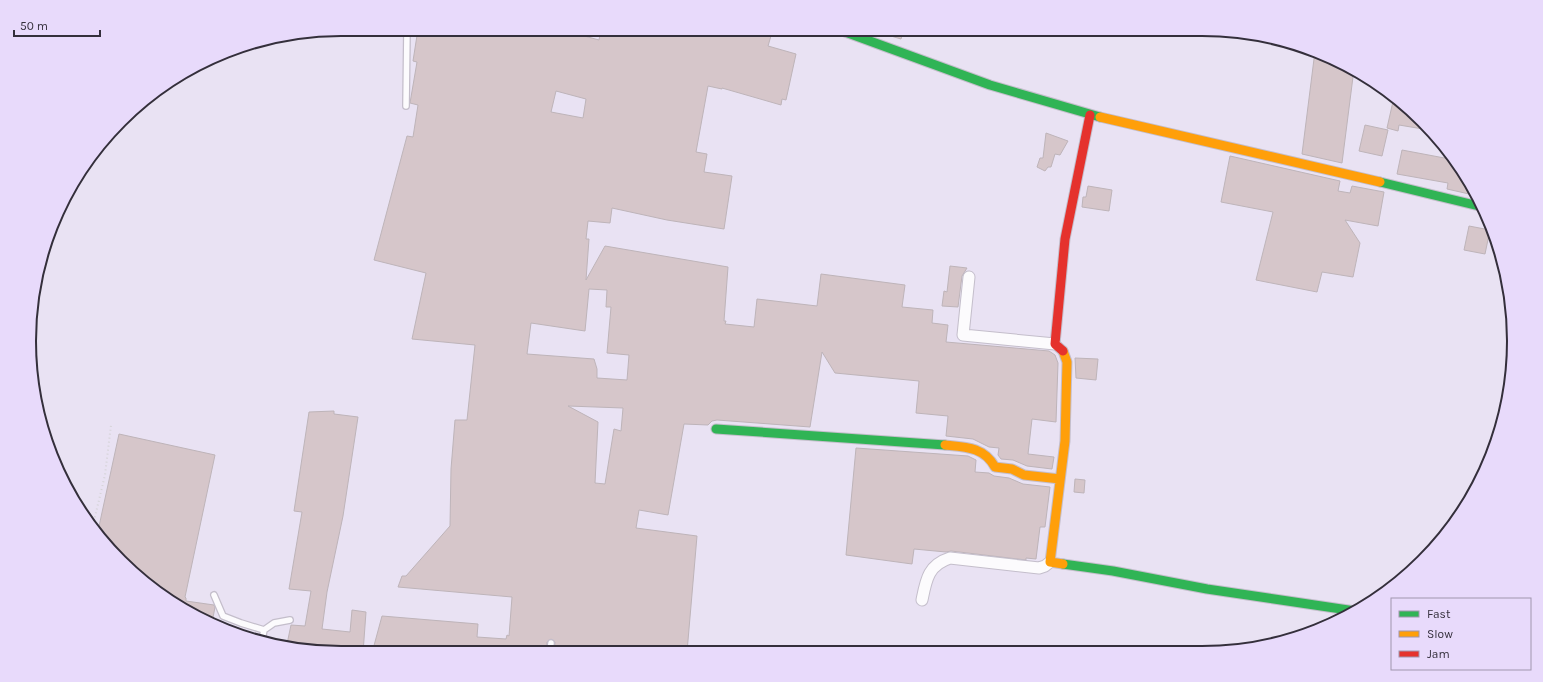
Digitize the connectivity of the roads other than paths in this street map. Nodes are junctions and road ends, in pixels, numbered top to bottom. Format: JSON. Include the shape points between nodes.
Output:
{"nodes":[{"id":1,"x":407,"y":36,"type":"edge"},
{"id":2,"x":856,"y":36,"type":"edge"},
{"id":3,"x":406,"y":106,"type":"dead end"},
{"id":4,"x":1090,"y":115,"type":"junction"},
{"id":5,"x":1475,"y":205,"type":"edge"},
{"id":6,"x":970,"y":277,"type":"dead end"},
{"id":7,"x":1055,"y":344,"type":"junction"},
{"id":8,"x":716,"y":429,"type":"dead end"},
{"id":9,"x":1060,"y":479,"type":"junction"},
{"id":10,"x":1050,"y":562,"type":"junction"},
{"id":11,"x":214,"y":595,"type":"dead end"},
{"id":12,"x":922,"y":600,"type":"dead end"},
{"id":13,"x":1346,"y":610,"type":"edge"},
{"id":14,"x":290,"y":620,"type":"dead end"},
{"id":15,"x":264,"y":630,"type":"junction"},
{"id":16,"x":263,"y":636,"type":"edge"},
{"id":17,"x":551,"y":643,"type":"dead end"},
{"id":18,"x":551,"y":646,"type":"edge"}],
"edges":[{"from":1,"to":3,"type":"lane"},
{"from":2,"to":4,"type":"street","via":[[990,85]]},
{"from":4,"to":5,"type":"street","via":[[1329,168]]},
{"from":4,"to":7,"type":"street","via":[[1065,240]]},
{"from":6,"to":7,"type":"street","via":[[963,335]]},
{"from":7,"to":9,"type":"street","via":[[1064,349],[1067,362],[1065,440]]},
{"from":8,"to":9,"type":"street","via":[[970,447],[992,460],[995,467],[1012,469],[1024,475]]},
{"from":9,"to":10,"type":"street"},
{"from":10,"to":12,"type":"street","via":[[1039,568],[950,558],[933,568],[927,579]]},
{"from":10,"to":13,"type":"street"},
{"from":11,"to":15,"type":"lane","via":[[223,616]]},
{"from":14,"to":15,"type":"lane","via":[[274,623]]},
{"from":15,"to":16,"type":"lane"},
{"from":17,"to":18,"type":"lane"}]}
